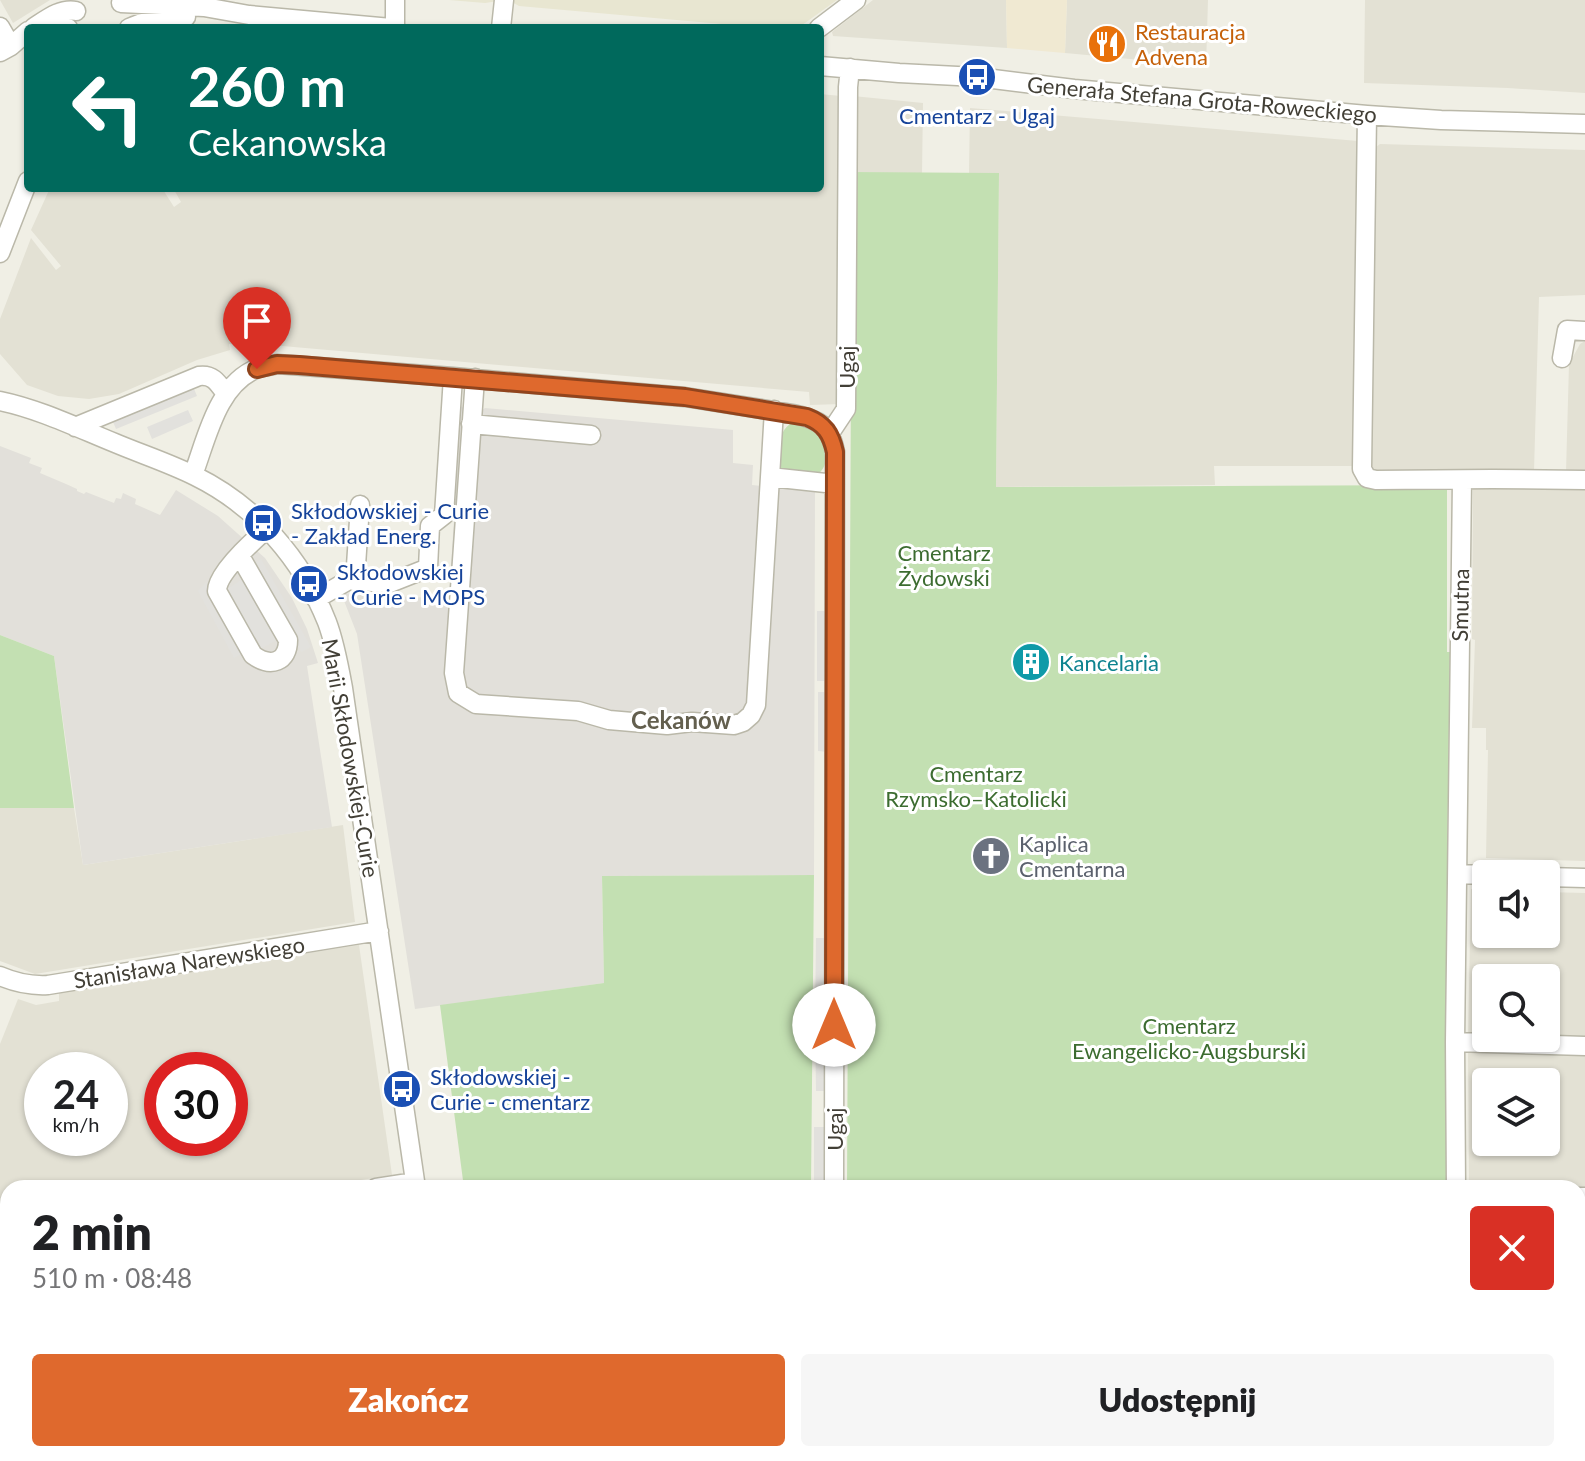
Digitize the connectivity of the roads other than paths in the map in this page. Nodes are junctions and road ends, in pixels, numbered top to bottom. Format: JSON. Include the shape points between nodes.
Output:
{"nodes":[{"id":1,"x":395,"y":0,"type":"edge"},
{"id":2,"x":504,"y":0,"type":"edge"},
{"id":3,"x":856,"y":0,"type":"edge"},
{"id":4,"x":119,"y":2,"type":"edge"},
{"id":5,"x":249,"y":15,"type":"junction"},
{"id":6,"x":76,"y":17,"type":"edge"},
{"id":7,"x":39,"y":24,"type":"edge"},
{"id":8,"x":124,"y":24,"type":"edge"},
{"id":9,"x":140,"y":24,"type":"edge"},
{"id":10,"x":349,"y":24,"type":"edge"},
{"id":11,"x":393,"y":24,"type":"edge"},
{"id":12,"x":501,"y":24,"type":"edge"},
{"id":13,"x":824,"y":24,"type":"edge"},
{"id":14,"x":0,"y":27,"type":"edge"},
{"id":15,"x":13,"y":46,"type":"edge"},
{"id":16,"x":824,"y":66,"type":"edge"},
{"id":17,"x":850,"y":68,"type":"junction"},
{"id":18,"x":1367,"y":115,"type":"junction"},
{"id":19,"x":1585,"y":124,"type":"edge"},
{"id":20,"x":24,"y":191,"type":"edge"},
{"id":21,"x":0,"y":253,"type":"edge"},
{"id":22,"x":1585,"y":331,"type":"edge"},
{"id":23,"x":1562,"y":358,"type":"dead end"},
{"id":24,"x":453,"y":377,"type":"junction"},
{"id":25,"x":475,"y":378,"type":"junction"},
{"id":26,"x":0,"y":393,"type":"edge"},
{"id":27,"x":226,"y":394,"type":"junction"},
{"id":28,"x":8,"y":403,"type":"edge"},
{"id":29,"x":774,"y":410,"type":"junction"},
{"id":30,"x":471,"y":424,"type":"junction"},
{"id":31,"x":75,"y":427,"type":"junction"},
{"id":32,"x":830,"y":433,"type":"junction"},
{"id":33,"x":591,"y":435,"type":"dead end"},
{"id":34,"x":193,"y":475,"type":"junction"},
{"id":35,"x":770,"y":477,"type":"junction"},
{"id":36,"x":1462,"y":480,"type":"junction"},
{"id":37,"x":1585,"y":480,"type":"edge"},
{"id":38,"x":835,"y":484,"type":"junction"},
{"id":39,"x":360,"y":505,"type":"dead end"},
{"id":40,"x":268,"y":528,"type":"junction"},
{"id":41,"x":240,"y":556,"type":"junction"},
{"id":42,"x":355,"y":581,"type":"junction"},
{"id":43,"x":316,"y":599,"type":"junction"},
{"id":44,"x":1458,"y":874,"type":"junction"},
{"id":45,"x":1472,"y":874,"type":"edge"},
{"id":46,"x":1560,"y":877,"type":"edge"},
{"id":47,"x":1585,"y":878,"type":"edge"},
{"id":48,"x":379,"y":931,"type":"junction"},
{"id":49,"x":2,"y":982,"type":"edge"},
{"id":50,"x":1455,"y":1042,"type":"junction"},
{"id":51,"x":1585,"y":1046,"type":"edge"},
{"id":52,"x":415,"y":1180,"type":"edge"},
{"id":53,"x":834,"y":1180,"type":"edge"},
{"id":54,"x":1456,"y":1180,"type":"edge"}],
"edges":[{"from":1,"to":11,"type":"street"},
{"from":2,"to":12,"type":"street"},
{"from":3,"to":13,"type":"street"},
{"from":4,"to":5,"type":"street"},
{"from":4,"to":8,"type":"street"},
{"from":5,"to":9,"type":"street","via":[[163,18]]},
{"from":5,"to":10,"type":"street"},
{"from":6,"to":7,"type":"street","via":[[69,9]]},
{"from":14,"to":15,"type":"street"},
{"from":16,"to":17,"type":"street","name":"Generała Stefana Grota-Roweckiego"},
{"from":17,"to":18,"type":"street","name":"Generała Stefana Grota-Roweckiego"},
{"from":17,"to":32,"type":"street","name":"Ugaj","via":[[846,409]]},
{"from":18,"to":19,"type":"street","name":"Generała Stefana Grota-Roweckiego"},
{"from":18,"to":36,"type":"street","via":[[1362,469],[1376,480]]},
{"from":20,"to":21,"type":"street"},
{"from":22,"to":23,"type":"street","via":[[1567,330]]},
{"from":24,"to":25,"type":"street"},
{"from":24,"to":27,"type":"street","via":[[277,364],[240,379]]},
{"from":24,"to":42,"type":"street","via":[[444,515],[430,526],[428,568],[390,583]]},
{"from":25,"to":29,"type":"street"},
{"from":25,"to":30,"type":"street"},
{"from":26,"to":28,"type":"street","name":"Marii Skłodowskiej-Curie"},
{"from":27,"to":31,"type":"street","via":[[213,378],[199,376]]},
{"from":27,"to":34,"type":"street"},
{"from":28,"to":31,"type":"street","name":"Marii Skłodowskiej-Curie"},
{"from":29,"to":32,"type":"street","via":[[807,417]]},
{"from":29,"to":35,"type":"street"},
{"from":30,"to":33,"type":"street"},
{"from":30,"to":35,"type":"street","via":[[454,673],[458,693],[476,704],[578,711],[609,720],[667,725],[743,722],[756,705]]},
{"from":31,"to":34,"type":"street","name":"Marii Skłodowskiej-Curie"},
{"from":32,"to":38,"type":"street","name":"Ugaj"},
{"from":34,"to":40,"type":"street","name":"Marii Skłodowskiej-Curie"},
{"from":35,"to":38,"type":"street"},
{"from":36,"to":37,"type":"street"},
{"from":36,"to":44,"type":"street","name":"Smutna"},
{"from":38,"to":53,"type":"street","name":"Ugaj"},
{"from":39,"to":42,"type":"street"},
{"from":40,"to":41,"type":"street"},
{"from":40,"to":43,"type":"street","name":"Marii Skłodowskiej-Curie"},
{"from":41,"to":41,"type":"street","via":[[221,576],[217,591],[253,655],[276,661],[284,657],[288,640]]},
{"from":42,"to":43,"type":"street"},
{"from":43,"to":48,"type":"street","name":"Marii Skłodowskiej-Curie","via":[[337,653]]},
{"from":44,"to":45,"type":"street"},
{"from":44,"to":50,"type":"street","name":"Smutna"},
{"from":46,"to":47,"type":"street"},
{"from":48,"to":49,"type":"street","name":"Stanisława Narewskiego","via":[[48,985]]},
{"from":48,"to":52,"type":"street","name":"Marii Skłodowskiej-Curie"},
{"from":50,"to":51,"type":"street"},
{"from":50,"to":54,"type":"street","name":"Smutna"}]}
